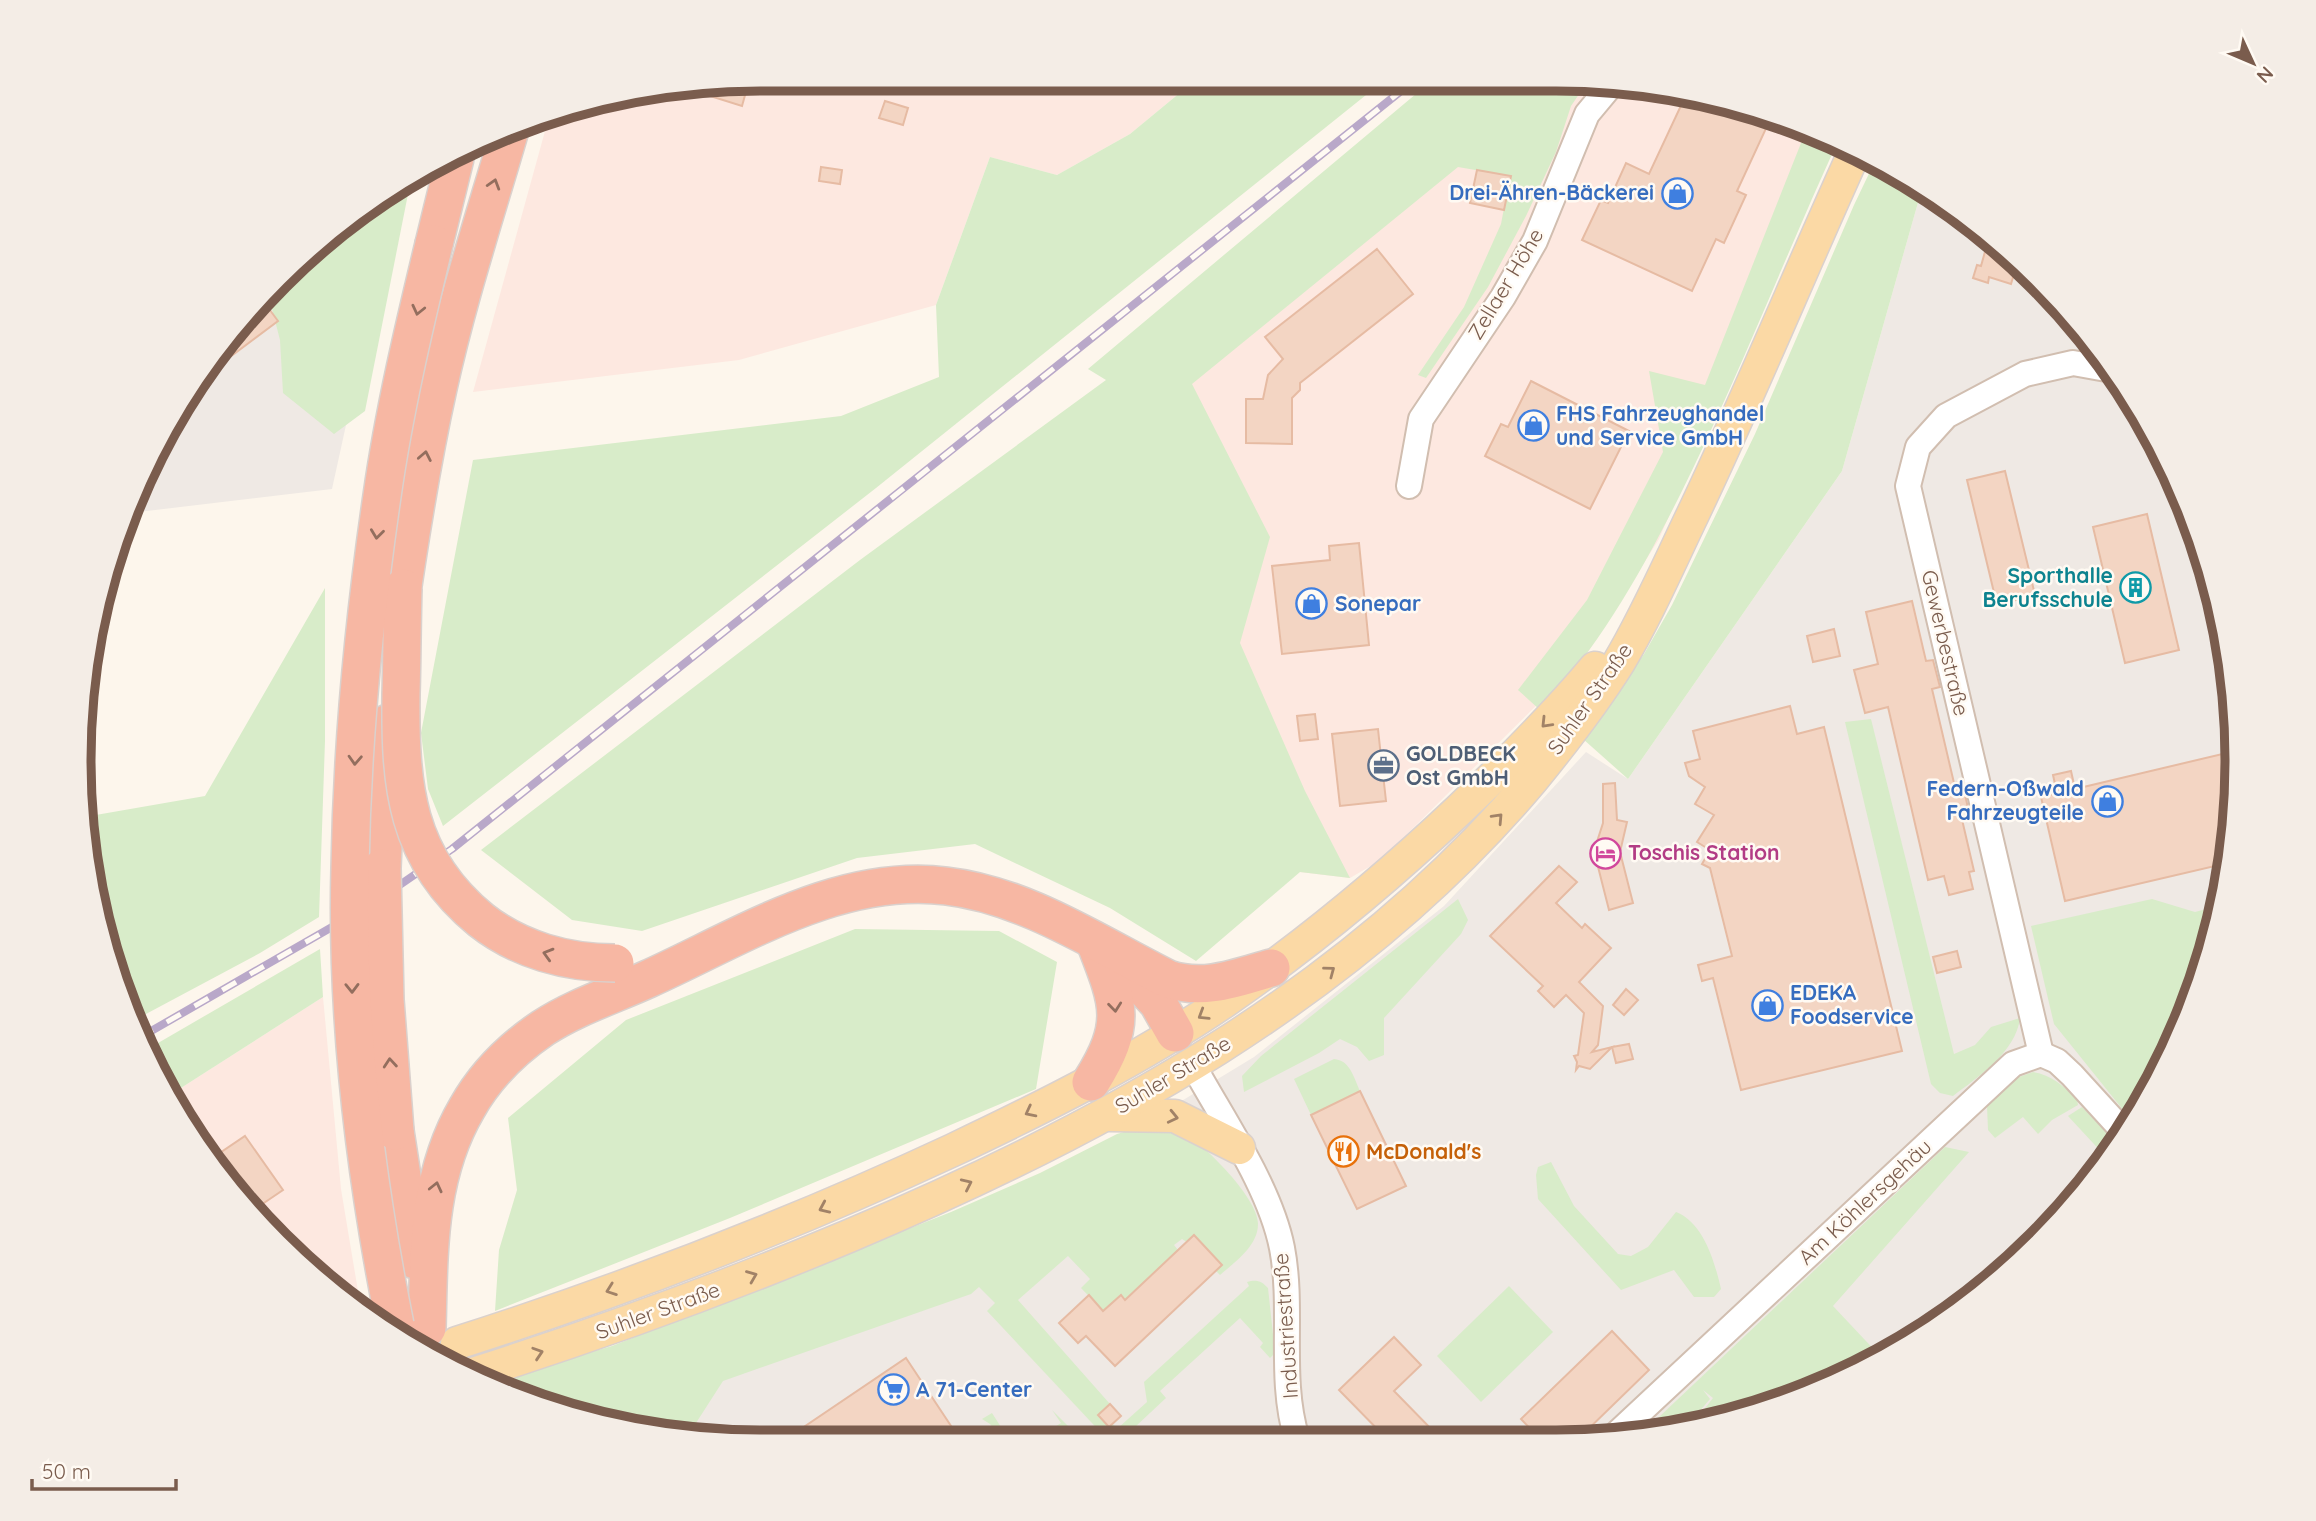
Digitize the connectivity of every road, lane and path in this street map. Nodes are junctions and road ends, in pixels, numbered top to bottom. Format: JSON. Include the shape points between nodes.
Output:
{"nodes":[{"id":1,"x":1605,"y":93,"type":"edge"},
{"id":2,"x":507,"y":141,"type":"edge"},
{"id":3,"x":1851,"y":160,"type":"edge"},
{"id":4,"x":453,"y":166,"type":"edge"},
{"id":5,"x":2097,"y":367,"type":"edge"},
{"id":6,"x":1409,"y":486,"type":"dead end"},
{"id":7,"x":1686,"y":530,"type":"junction"},
{"id":8,"x":403,"y":588,"type":"junction"},
{"id":9,"x":1095,"y":943,"type":"junction"},
{"id":10,"x":1271,"y":968,"type":"junction"},
{"id":11,"x":618,"y":977,"type":"junction"},
{"id":12,"x":1175,"y":1033,"type":"junction"},
{"id":13,"x":2041,"y":1054,"type":"junction"},
{"id":14,"x":1193,"y":1065,"type":"junction"},
{"id":15,"x":1091,"y":1082,"type":"junction"},
{"id":16,"x":1106,"y":1115,"type":"junction"},
{"id":17,"x":2117,"y":1124,"type":"edge"},
{"id":18,"x":1239,"y":1148,"type":"junction"},
{"id":19,"x":427,"y":1336,"type":"edge"},
{"id":20,"x":485,"y":1370,"type":"edge"},
{"id":21,"x":1625,"y":1426,"type":"edge"},
{"id":22,"x":1294,"y":1430,"type":"edge"}],
"edges":[{"from":1,"to":6,"type":"street","name":"Zellaer Höhe","via":[[1587,114],[1535,242],[1421,419]]},
{"from":8,"to":2,"type":"highway","one_way":true,"via":[[439,386]]},
{"from":3,"to":7,"type":"main road","name":"Suhler Straße"},
{"from":4,"to":19,"type":"highway","one_way":true,"bridge":true,"via":[[404,374],[380,509],[356,739],[350,869],[353,1001],[365,1142],[382,1262]]},
{"from":5,"to":13,"type":"street","name":"Gewerbestraße","via":[[2073,363],[2025,374],[1946,416],[1918,447],[1908,485]]},
{"from":7,"to":10,"type":"main road","name":"Suhler Straße","one_way":true,"via":[[1616,642],[1550,720],[1371,891]]},
{"from":14,"to":7,"type":"main road","name":"Suhler Straße","one_way":true,"via":[[1362,947],[1437,880],[1510,805],[1580,721],[1619,662]]},
{"from":11,"to":8,"type":"highway","one_way":true,"bridge":true,"via":[[596,963],[553,956],[502,935],[460,901],[426,854],[402,775]]},
{"from":19,"to":8,"type":"highway","one_way":true,"bridge":true,"via":[[396,1132],[385,1000],[382,868],[386,742]]},
{"from":9,"to":10,"type":"highway","via":[[1182,984],[1210,985]]},
{"from":9,"to":11,"type":"highway","via":[[1055,920],[993,895],[923,884],[899,885],[848,894],[751,930],[643,960]]},
{"from":9,"to":12,"type":"highway","via":[[1144,985]]},
{"from":9,"to":15,"type":"highway","one_way":true,"via":[[1112,986],[1117,1028]]},
{"from":10,"to":12,"type":"main road","name":"Suhler Straße","one_way":true},
{"from":19,"to":11,"type":"highway","one_way":true,"via":[[434,1196],[443,1159],[467,1107],[495,1069],[523,1043]]},
{"from":12,"to":14,"type":"main road"},
{"from":12,"to":15,"type":"main road","name":"Suhler Straße"},
{"from":13,"to":17,"type":"street","via":[[2057,1061]]},
{"from":13,"to":21,"type":"street","name":"Am Köhlersgehäu","via":[[2013,1064]]},
{"from":14,"to":16,"type":"main road","name":"Suhler Straße"},
{"from":14,"to":18,"type":"street","name":"Industriestraße"},
{"from":15,"to":19,"type":"main road","name":"Suhler Straße","one_way":true,"via":[[903,1173],[757,1236],[542,1315]]},
{"from":16,"to":18,"type":"main road","one_way":true,"via":[[1175,1116]]},
{"from":20,"to":16,"type":"main road","name":"Suhler Straße","one_way":true,"via":[[690,1301],[992,1173]]},
{"from":18,"to":22,"type":"street","name":"Industriestraße","via":[[1275,1221],[1282,1249]]}]}
